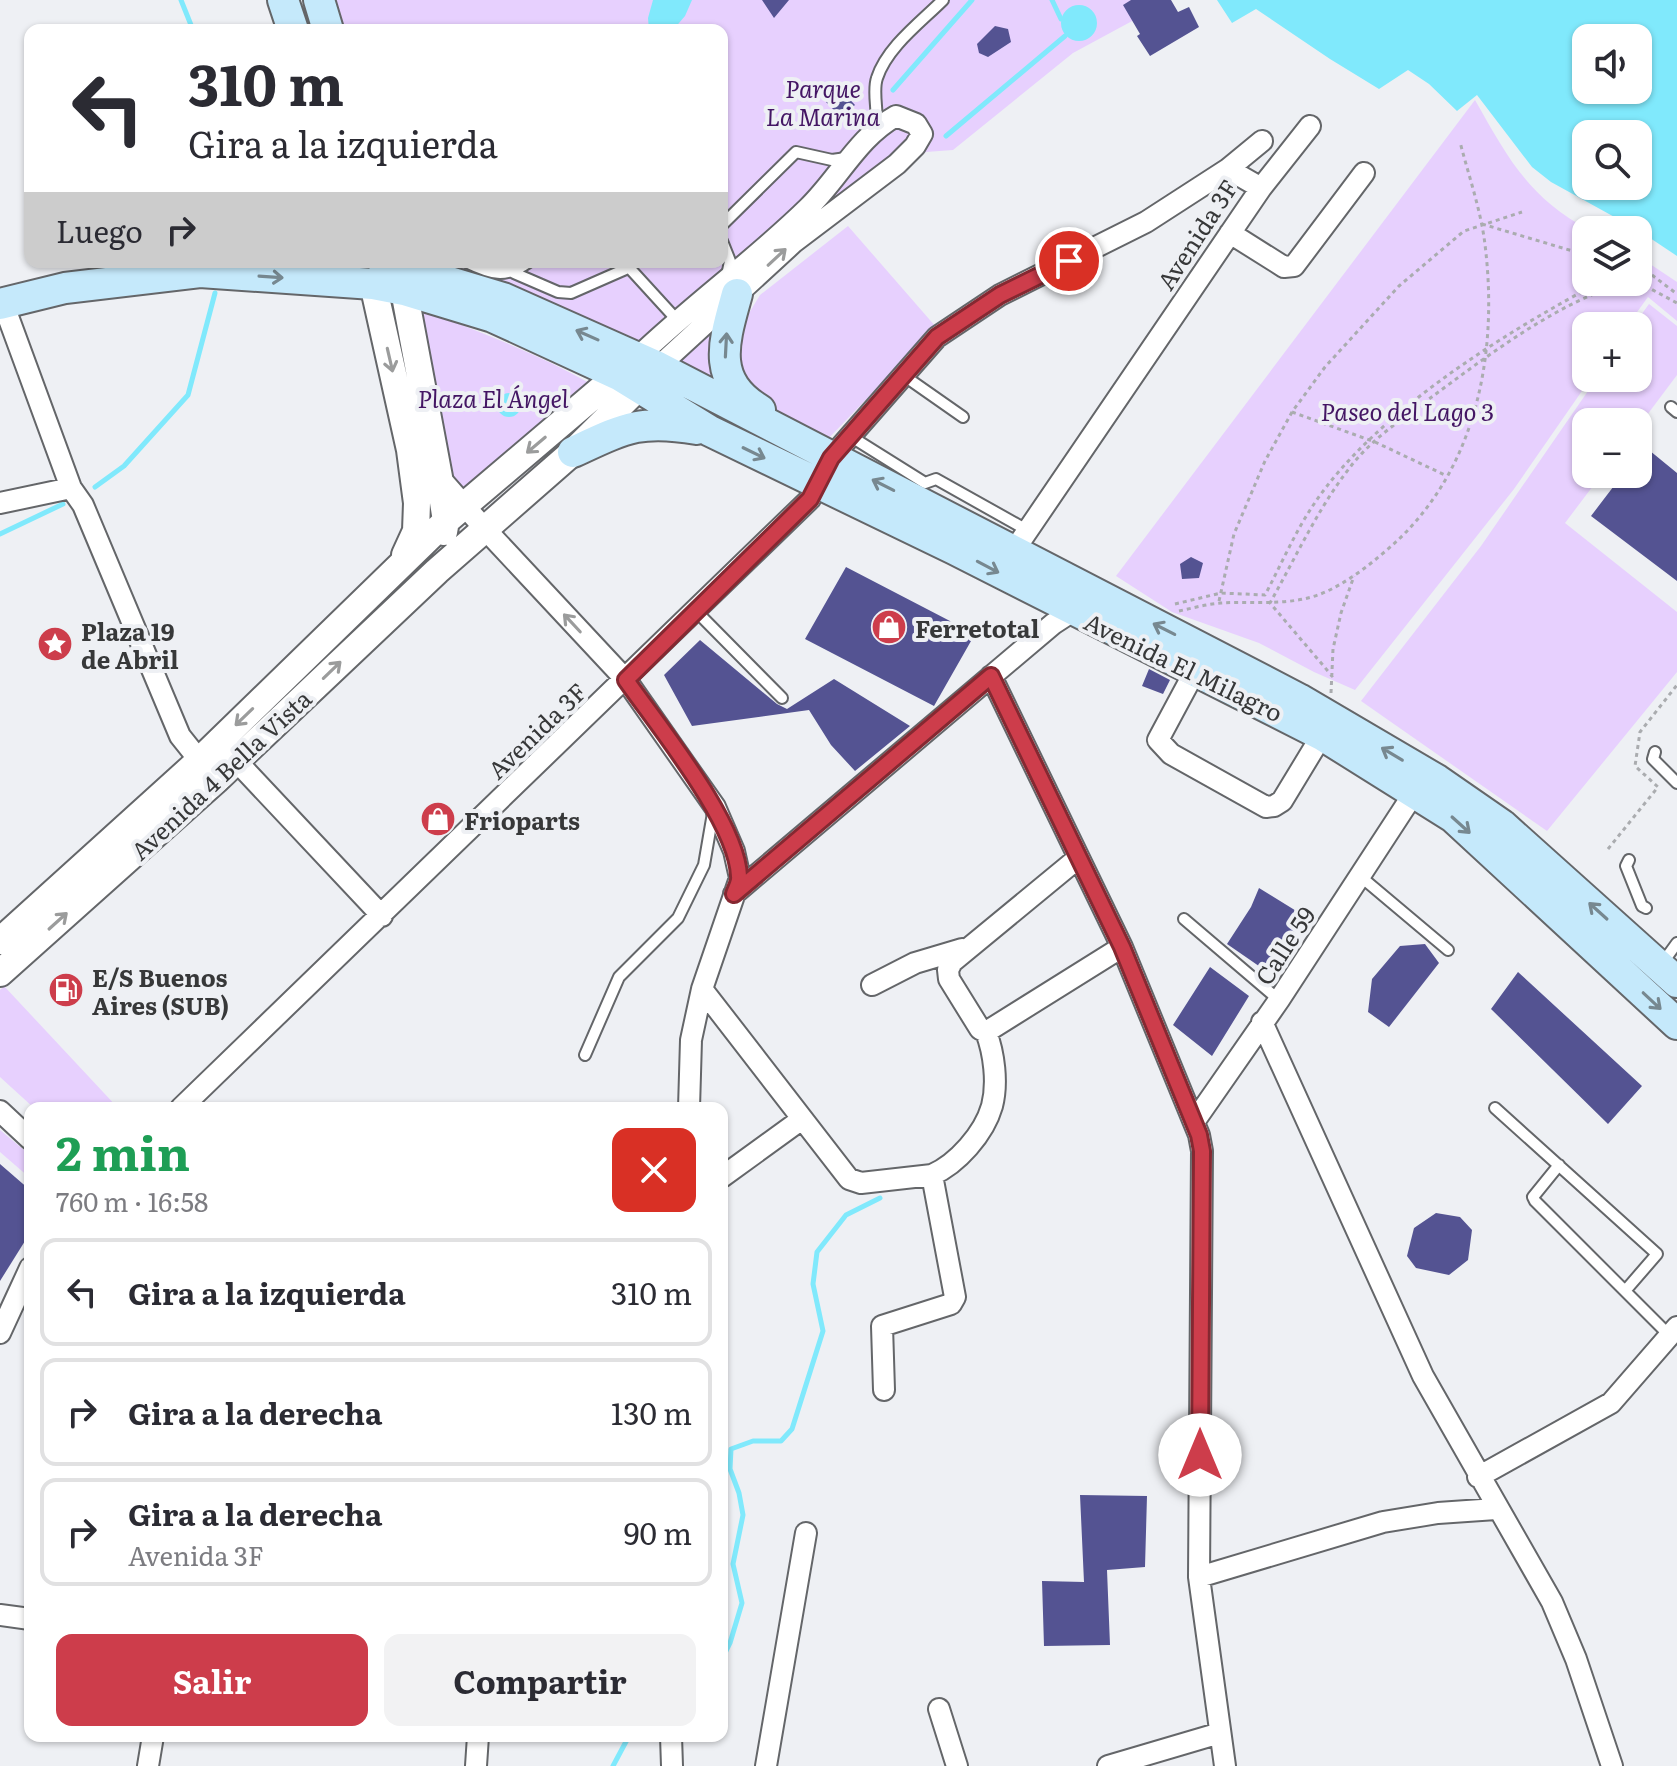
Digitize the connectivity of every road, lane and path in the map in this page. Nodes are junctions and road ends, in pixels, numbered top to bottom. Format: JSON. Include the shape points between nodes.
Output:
{"nodes":[{"id":1,"x":283,"y":0,"type":"edge"},
{"id":2,"x":319,"y":0,"type":"edge"},
{"id":3,"x":943,"y":0,"type":"edge"},
{"id":4,"x":291,"y":24,"type":"edge"},
{"id":5,"x":326,"y":24,"type":"edge"},
{"id":6,"x":1310,"y":126,"type":"dead end"},
{"id":7,"x":876,"y":130,"type":"junction"},
{"id":8,"x":1262,"y":141,"type":"dead end"},
{"id":9,"x":1460,"y":142,"type":"dead end"},
{"id":10,"x":852,"y":156,"type":"junction"},
{"id":11,"x":1228,"y":169,"type":"junction"},
{"id":12,"x":1364,"y":173,"type":"dead end"},
{"id":13,"x":1261,"y":188,"type":"junction"},
{"id":14,"x":1522,"y":212,"type":"dead end"},
{"id":15,"x":728,"y":219,"type":"edge"},
{"id":16,"x":1481,"y":224,"type":"junction"},
{"id":17,"x":1230,"y":233,"type":"junction"},
{"id":18,"x":1572,"y":251,"type":"edge"},
{"id":19,"x":728,"y":256,"type":"edge"},
{"id":20,"x":80,"y":268,"type":"edge"},
{"id":21,"x":480,"y":268,"type":"edge"},
{"id":22,"x":521,"y":268,"type":"edge"},
{"id":23,"x":620,"y":268,"type":"edge"},
{"id":24,"x":629,"y":268,"type":"edge"},
{"id":25,"x":388,"y":271,"type":"edge"},
{"id":26,"x":514,"y":273,"type":"junction"},
{"id":27,"x":1652,"y":275,"type":"edge"},
{"id":28,"x":732,"y":286,"type":"junction"},
{"id":29,"x":1652,"y":290,"type":"edge"},
{"id":30,"x":1677,"y":294,"type":"edge"},
{"id":31,"x":1574,"y":296,"type":"edge"},
{"id":32,"x":1590,"y":296,"type":"edge"},
{"id":33,"x":1,"y":298,"type":"edge"},
{"id":34,"x":1677,"y":303,"type":"edge"},
{"id":35,"x":677,"y":320,"type":"junction"},
{"id":36,"x":1487,"y":350,"type":"junction"},
{"id":37,"x":1486,"y":359,"type":"junction"},
{"id":38,"x":638,"y":372,"type":"junction"},
{"id":39,"x":903,"y":375,"type":"junction"},
{"id":40,"x":1292,"y":412,"type":"junction"},
{"id":41,"x":963,"y":417,"type":"dead end"},
{"id":42,"x":710,"y":431,"type":"junction"},
{"id":43,"x":1369,"y":440,"type":"junction"},
{"id":44,"x":1375,"y":442,"type":"junction"},
{"id":45,"x":801,"y":443,"type":"junction"},
{"id":46,"x":573,"y":452,"type":"junction"},
{"id":47,"x":833,"y":459,"type":"junction"},
{"id":48,"x":1447,"y":476,"type":"junction"},
{"id":49,"x":71,"y":488,"type":"junction"},
{"id":50,"x":0,"y":503,"type":"edge"},
{"id":51,"x":455,"y":513,"type":"junction"},
{"id":52,"x":485,"y":529,"type":"junction"},
{"id":53,"x":1020,"y":541,"type":"junction"},
{"id":54,"x":400,"y":565,"type":"junction"},
{"id":55,"x":437,"y":571,"type":"junction"},
{"id":56,"x":1354,"y":575,"type":"junction"},
{"id":57,"x":1221,"y":593,"type":"junction"},
{"id":58,"x":1218,"y":603,"type":"junction"},
{"id":59,"x":1270,"y":603,"type":"junction"},
{"id":60,"x":1175,"y":604,"type":"dead end"},
{"id":61,"x":696,"y":611,"type":"junction"},
{"id":62,"x":1073,"y":611,"type":"junction"},
{"id":63,"x":1172,"y":612,"type":"dead end"},
{"id":64,"x":1195,"y":671,"type":"junction"},
{"id":65,"x":991,"y":676,"type":"junction"},
{"id":66,"x":1333,"y":677,"type":"junction"},
{"id":67,"x":626,"y":680,"type":"junction"},
{"id":68,"x":1330,"y":696,"type":"dead end"},
{"id":69,"x":782,"y":698,"type":"dead end"},
{"id":70,"x":1322,"y":735,"type":"junction"},
{"id":71,"x":228,"y":751,"type":"junction"},
{"id":72,"x":1655,"y":752,"type":"dead end"},
{"id":73,"x":208,"y":770,"type":"junction"},
{"id":74,"x":1677,"y":783,"type":"edge"},
{"id":75,"x":1414,"y":793,"type":"junction"},
{"id":76,"x":715,"y":807,"type":"junction"},
{"id":77,"x":1077,"y":859,"type":"junction"},
{"id":78,"x":1629,"y":860,"type":"dead end"},
{"id":79,"x":1360,"y":876,"type":"junction"},
{"id":80,"x":734,"y":894,"type":"junction"},
{"id":81,"x":1646,"y":908,"type":"dead end"},
{"id":82,"x":382,"y":916,"type":"junction"},
{"id":83,"x":1184,"y":919,"type":"dead end"},
{"id":84,"x":0,"y":941,"type":"edge"},
{"id":85,"x":970,"y":947,"type":"junction"},
{"id":86,"x":1122,"y":947,"type":"junction"},
{"id":87,"x":1448,"y":950,"type":"dead end"},
{"id":88,"x":1671,"y":964,"type":"edge"},
{"id":89,"x":0,"y":973,"type":"edge"},
{"id":90,"x":872,"y":985,"type":"dead end"},
{"id":91,"x":702,"y":989,"type":"junction"},
{"id":92,"x":1279,"y":1000,"type":"junction"},
{"id":93,"x":1262,"y":1022,"type":"junction"},
{"id":94,"x":1677,"y":1024,"type":"edge"},
{"id":95,"x":986,"y":1032,"type":"junction"},
{"id":96,"x":585,"y":1055,"type":"dead end"},
{"id":97,"x":187,"y":1102,"type":"edge"},
{"id":98,"x":689,"y":1102,"type":"edge"},
{"id":99,"x":1495,"y":1108,"type":"dead end"},
{"id":100,"x":0,"y":1111,"type":"edge"},
{"id":101,"x":802,"y":1119,"type":"junction"},
{"id":102,"x":1194,"y":1122,"type":"junction"},
{"id":103,"x":24,"y":1133,"type":"edge"},
{"id":104,"x":1559,"y":1165,"type":"junction"},
{"id":105,"x":728,"y":1173,"type":"edge"},
{"id":106,"x":932,"y":1175,"type":"junction"},
{"id":107,"x":24,"y":1281,"type":"edge"},
{"id":108,"x":1625,"y":1291,"type":"junction"},
{"id":109,"x":1674,"y":1331,"type":"edge"},
{"id":110,"x":0,"y":1333,"type":"edge"},
{"id":111,"x":884,"y":1390,"type":"dead end"},
{"id":112,"x":1478,"y":1477,"type":"junction"},
{"id":113,"x":1496,"y":1509,"type":"junction"},
{"id":114,"x":806,"y":1533,"type":"dead end"},
{"id":115,"x":1199,"y":1577,"type":"junction"},
{"id":116,"x":0,"y":1615,"type":"edge"},
{"id":117,"x":24,"y":1618,"type":"edge"},
{"id":118,"x":939,"y":1709,"type":"dead end"},
{"id":119,"x":1220,"y":1733,"type":"junction"},
{"id":120,"x":152,"y":1742,"type":"edge"},
{"id":121,"x":478,"y":1742,"type":"edge"},
{"id":122,"x":671,"y":1742,"type":"edge"},
{"id":123,"x":148,"y":1766,"type":"edge"},
{"id":124,"x":476,"y":1766,"type":"edge"},
{"id":125,"x":672,"y":1766,"type":"edge"},
{"id":126,"x":766,"y":1766,"type":"edge"},
{"id":127,"x":957,"y":1766,"type":"edge"},
{"id":128,"x":1108,"y":1766,"type":"edge"},
{"id":129,"x":1225,"y":1766,"type":"edge"},
{"id":130,"x":1612,"y":1766,"type":"edge"}],
"edges":[{"from":1,"to":4,"type":"main road"},
{"from":2,"to":5,"type":"main road"},
{"from":3,"to":7,"type":"lane","via":[[890,54],[875,80]]},
{"from":6,"to":13,"type":"street"},
{"from":7,"to":10,"type":"street"},
{"from":28,"to":7,"type":"street","one_way":true,"via":[[897,164],[922,134],[916,124],[896,116]]},
{"from":8,"to":11,"type":"street"},
{"from":9,"to":16,"type":"path"},
{"from":10,"to":15,"type":"lane","via":[[832,160],[796,152]]},
{"from":10,"to":28,"type":"street"},
{"from":11,"to":13,"type":"street","name":"Avenida 3F"},
{"from":11,"to":39,"type":"street","name":"Avenida 3F","via":[[1146,222],[967,315],[937,337]]},
{"from":12,"to":17,"type":"street","via":[[1294,266],[1284,267]]},
{"from":13,"to":17,"type":"street","name":"Avenida 3F"},
{"from":14,"to":16,"type":"path"},
{"from":16,"to":18,"type":"path"},
{"from":16,"to":36,"type":"path","via":[[1488,278]]},
{"from":16,"to":40,"type":"path","via":[[1464,231],[1399,286]]},
{"from":17,"to":53,"type":"street","name":"Avenida 3F"},
{"from":19,"to":28,"type":"lane"},
{"from":20,"to":33,"type":"main road","via":[[63,270]]},
{"from":21,"to":26,"type":"lane"},
{"from":22,"to":26,"type":"lane"},
{"from":23,"to":26,"type":"lane","via":[[571,293]]},
{"from":24,"to":35,"type":"lane"},
{"from":33,"to":25,"type":"main road","one_way":true,"via":[[200,272]]},
{"from":25,"to":38,"type":"main road","via":[[503,298]]},
{"from":25,"to":51,"type":"street","via":[[439,477]]},
{"from":25,"to":54,"type":"street","name":"Avenida 4 Bella Vista","one_way":true,"via":[[417,503],[416,531]]},
{"from":27,"to":30,"type":"path"},
{"from":28,"to":35,"type":"street"},
{"from":28,"to":38,"type":"street"},
{"from":45,"to":28,"type":"main road","one_way":true,"via":[[793,429],[743,400],[727,372],[723,343]]},
{"from":29,"to":34,"type":"path"},
{"from":31,"to":36,"type":"path"},
{"from":32,"to":37,"type":"path"},
{"from":33,"to":49,"type":"street"},
{"from":35,"to":38,"type":"street"},
{"from":36,"to":37,"type":"path"},
{"from":36,"to":43,"type":"path"},
{"from":37,"to":44,"type":"path"},
{"from":37,"to":48,"type":"path","via":[[1468,435]]},
{"from":38,"to":42,"type":"main road","name":"Avenida El Milagro"},
{"from":38,"to":45,"type":"main road","name":"Avenida El Milagro"},
{"from":38,"to":46,"type":"street","name":"Avenida 4 Bella Vista"},
{"from":38,"to":51,"type":"street","name":"Avenida 4 Bella Vista","one_way":true},
{"from":39,"to":41,"type":"lane"},
{"from":39,"to":47,"type":"street","name":"Avenida 3F"},
{"from":40,"to":43,"type":"path"},
{"from":40,"to":57,"type":"path","via":[[1234,534]]},
{"from":42,"to":46,"type":"main road","via":[[662,423],[625,428]]},
{"from":42,"to":47,"type":"main road","name":"Avenida El Milagro","one_way":true},
{"from":43,"to":44,"type":"path"},
{"from":43,"to":57,"type":"path","via":[[1314,504],[1265,595]]},
{"from":44,"to":48,"type":"path"},
{"from":44,"to":59,"type":"path","via":[[1319,511]]},
{"from":45,"to":47,"type":"main road","name":"Avenida El Milagro"},
{"from":46,"to":52,"type":"street","name":"Avenida 4 Bella Vista"},
{"from":47,"to":53,"type":"main road","name":"Avenida El Milagro"},
{"from":47,"to":61,"type":"street","name":"Avenida 3F","via":[[810,499]]},
{"from":47,"to":62,"type":"main road","name":"Avenida El Milagro","one_way":true,"via":[[954,549]]},
{"from":48,"to":56,"type":"path","via":[[1418,521]]},
{"from":49,"to":50,"type":"street"},
{"from":49,"to":73,"type":"street","via":[[83,505],[180,736]]},
{"from":51,"to":52,"type":"street"},
{"from":51,"to":54,"type":"street","name":"Avenida 4 Bella Vista"},
{"from":51,"to":55,"type":"street"},
{"from":52,"to":55,"type":"street","name":"Avenida 4 Bella Vista"},
{"from":67,"to":52,"type":"street","one_way":true},
{"from":88,"to":53,"type":"main road","name":"Avenida El Milagro","one_way":true,"via":[[1502,825],[1437,780]]},
{"from":54,"to":71,"type":"street","name":"Avenida 4 Bella Vista","one_way":true},
{"from":71,"to":55,"type":"street","name":"Avenida 4 Bella Vista","one_way":true},
{"from":56,"to":59,"type":"path","via":[[1318,595]]},
{"from":56,"to":66,"type":"path","via":[[1333,649]]},
{"from":57,"to":58,"type":"path"},
{"from":57,"to":60,"type":"path"},
{"from":58,"to":59,"type":"path"},
{"from":58,"to":63,"type":"path"},
{"from":59,"to":66,"type":"path"},
{"from":61,"to":67,"type":"street","name":"Avenida 3F"},
{"from":61,"to":69,"type":"lane"},
{"from":62,"to":64,"type":"main road","name":"Avenida El Milagro"},
{"from":62,"to":65,"type":"street"},
{"from":64,"to":70,"type":"main road","name":"Avenida El Milagro"},
{"from":64,"to":70,"type":"street","via":[[1158,740],[1171,754],[1266,807],[1282,801]]},
{"from":65,"to":77,"type":"street"},
{"from":65,"to":80,"type":"street"},
{"from":66,"to":68,"type":"path"},
{"from":67,"to":76,"type":"street"},
{"from":67,"to":82,"type":"street","name":"Avenida 3F"},
{"from":70,"to":75,"type":"main road","name":"Avenida El Milagro"},
{"from":71,"to":73,"type":"street","name":"Avenida 4 Bella Vista"},
{"from":71,"to":82,"type":"street"},
{"from":72,"to":74,"type":"lane","via":[[1655,763]]},
{"from":73,"to":84,"type":"street","name":"Avenida 4 Bella Vista"},
{"from":89,"to":73,"type":"street","name":"Avenida 4 Bella Vista","one_way":true},
{"from":75,"to":79,"type":"street","name":"Calle 59"},
{"from":75,"to":94,"type":"main road","name":"Avenida El Milagro","one_way":true,"via":[[1453,817]]},
{"from":76,"to":80,"type":"street","via":[[740,878]]},
{"from":76,"to":96,"type":"lane","via":[[704,865],[678,918],[619,977]]},
{"from":77,"to":85,"type":"street"},
{"from":77,"to":86,"type":"street"},
{"from":78,"to":81,"type":"lane","via":[[1628,873]]},
{"from":79,"to":87,"type":"lane"},
{"from":79,"to":92,"type":"street","name":"Calle 59"},
{"from":80,"to":91,"type":"street"},
{"from":82,"to":97,"type":"street","name":"Avenida 3F"},
{"from":83,"to":92,"type":"lane"},
{"from":85,"to":90,"type":"street","via":[[915,963]]},
{"from":85,"to":95,"type":"street","via":[[952,962],[949,979]]},
{"from":86,"to":95,"type":"street"},
{"from":86,"to":102,"type":"street"},
{"from":91,"to":98,"type":"street","via":[[691,1040]]},
{"from":91,"to":101,"type":"street"},
{"from":92,"to":93,"type":"street","name":"Calle 59"},
{"from":93,"to":102,"type":"street","name":"Calle 59"},
{"from":93,"to":112,"type":"street","via":[[1423,1376]]},
{"from":95,"to":106,"type":"street","via":[[994,1067],[992,1106],[973,1142]]},
{"from":99,"to":104,"type":"lane"},
{"from":100,"to":103,"type":"street"},
{"from":101,"to":105,"type":"street"},
{"from":101,"to":106,"type":"street","via":[[855,1183]]},
{"from":102,"to":115,"type":"street","via":[[1202,1151]]},
{"from":104,"to":108,"type":"lane","via":[[1535,1201]]},
{"from":104,"to":108,"type":"lane","via":[[1657,1254]]},
{"from":106,"to":111,"type":"street","via":[[954,1301],[882,1326]]},
{"from":107,"to":110,"type":"street"},
{"from":108,"to":109,"type":"lane"},
{"from":109,"to":112,"type":"street","via":[[1611,1403]]},
{"from":112,"to":113,"type":"street"},
{"from":113,"to":115,"type":"street","via":[[1383,1522]]},
{"from":113,"to":130,"type":"street","via":[[1552,1602]]},
{"from":114,"to":126,"type":"street"},
{"from":115,"to":119,"type":"street"},
{"from":116,"to":117,"type":"street"},
{"from":118,"to":127,"type":"street"},
{"from":119,"to":128,"type":"street"},
{"from":119,"to":129,"type":"street"},
{"from":120,"to":123,"type":"street"},
{"from":121,"to":124,"type":"street"},
{"from":122,"to":125,"type":"street"}]}
